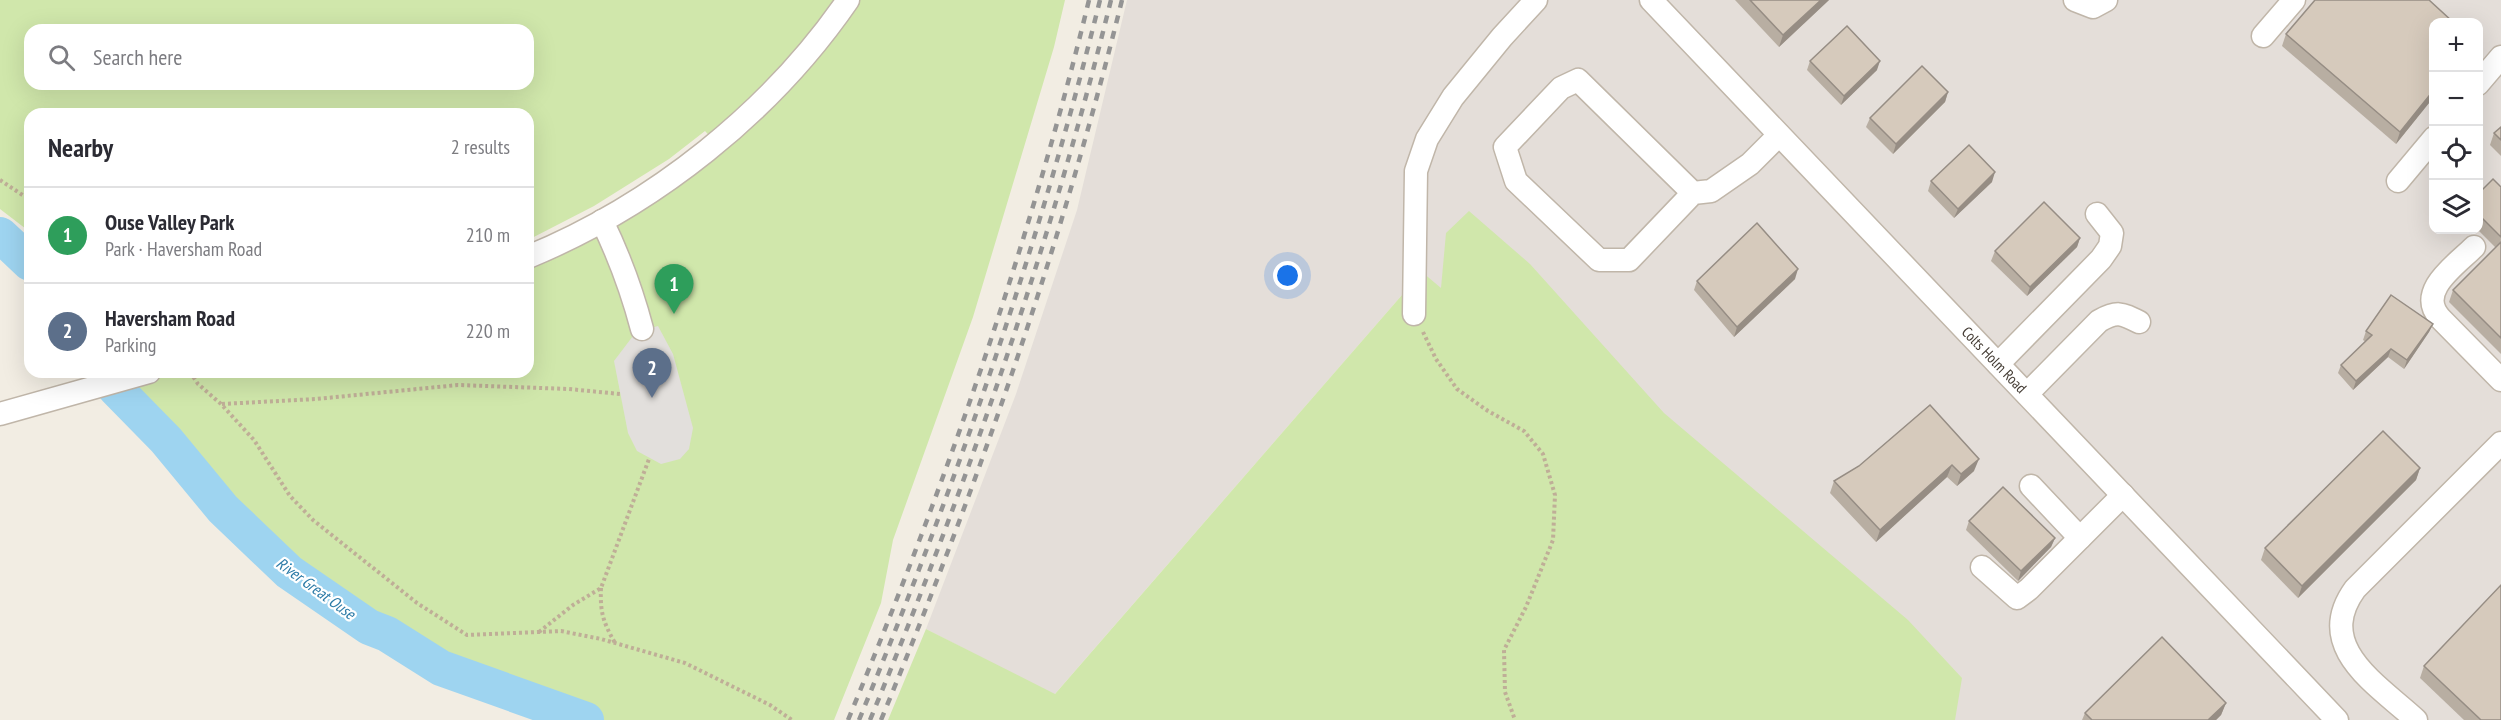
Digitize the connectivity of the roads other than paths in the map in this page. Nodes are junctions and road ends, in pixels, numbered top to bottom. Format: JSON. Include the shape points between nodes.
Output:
{"nodes":[{"id":1,"x":848,"y":0,"type":"edge"},
{"id":2,"x":1536,"y":0,"type":"edge"},
{"id":3,"x":1651,"y":0,"type":"edge"},
{"id":4,"x":2075,"y":0,"type":"edge"},
{"id":5,"x":2106,"y":0,"type":"edge"},
{"id":6,"x":2294,"y":0,"type":"edge"},
{"id":7,"x":2263,"y":36,"type":"dead end"},
{"id":8,"x":2501,"y":57,"type":"edge"},
{"id":9,"x":2483,"y":78,"type":"edge"},
{"id":10,"x":1779,"y":135,"type":"junction"},
{"id":11,"x":2429,"y":143,"type":"edge"},
{"id":12,"x":2398,"y":181,"type":"dead end"},
{"id":13,"x":1693,"y":194,"type":"junction"},
{"id":14,"x":2097,"y":214,"type":"dead end"},
{"id":15,"x":602,"y":221,"type":"junction"},
{"id":16,"x":2474,"y":247,"type":"dead end"},
{"id":17,"x":534,"y":254,"type":"edge"},
{"id":18,"x":1414,"y":314,"type":"road end"},
{"id":19,"x":2139,"y":322,"type":"dead end"},
{"id":20,"x":642,"y":329,"type":"dead end"},
{"id":21,"x":1998,"y":364,"type":"junction"},
{"id":22,"x":127,"y":378,"type":"edge"},
{"id":23,"x":2501,"y":380,"type":"edge"},
{"id":24,"x":2026,"y":394,"type":"junction"},
{"id":25,"x":0,"y":414,"type":"edge"},
{"id":26,"x":2501,"y":443,"type":"edge"},
{"id":27,"x":2031,"y":486,"type":"dead end"},
{"id":28,"x":2123,"y":495,"type":"junction"},
{"id":29,"x":2080,"y":538,"type":"junction"},
{"id":30,"x":1982,"y":567,"type":"dead end"},
{"id":31,"x":2334,"y":719,"type":"edge"},
{"id":32,"x":2416,"y":720,"type":"edge"}],
"edges":[{"from":1,"to":15,"type":"street","via":[[792,71],[735,127],[680,172]]},
{"from":2,"to":18,"type":"street","via":[[1453,98],[1426,139],[1416,171]]},
{"from":3,"to":10,"type":"street","name":"Colts Holm Road"},
{"from":4,"to":5,"type":"street","via":[[2093,7]]},
{"from":6,"to":7,"type":"street"},
{"from":8,"to":9,"type":"street"},
{"from":10,"to":13,"type":"street","via":[[1750,164],[1711,191]]},
{"from":10,"to":21,"type":"street","name":"Colts Holm Road"},
{"from":11,"to":12,"type":"street"},
{"from":13,"to":13,"type":"street","via":[[1578,80],[1561,88],[1505,147],[1516,181],[1599,260],[1629,260]]},
{"from":14,"to":21,"type":"street","via":[[2112,233],[2110,246]]},
{"from":15,"to":17,"type":"street"},
{"from":15,"to":20,"type":"street","via":[[632,292]]},
{"from":16,"to":23,"type":"street","via":[[2435,288],[2433,307]]},
{"from":19,"to":24,"type":"street","via":[[2112,314],[2099,321]]},
{"from":21,"to":24,"type":"street","name":"Colts Holm Road"},
{"from":22,"to":25,"type":"street"},
{"from":24,"to":28,"type":"street","name":"Colts Holm Road"},
{"from":26,"to":32,"type":"street","via":[[2355,589],[2345,606],[2341,625],[2351,659]]},
{"from":27,"to":29,"type":"street"},
{"from":28,"to":29,"type":"street"},
{"from":28,"to":31,"type":"street","name":"Colts Holm Road"},
{"from":29,"to":30,"type":"street","via":[[2017,598]]}]}
